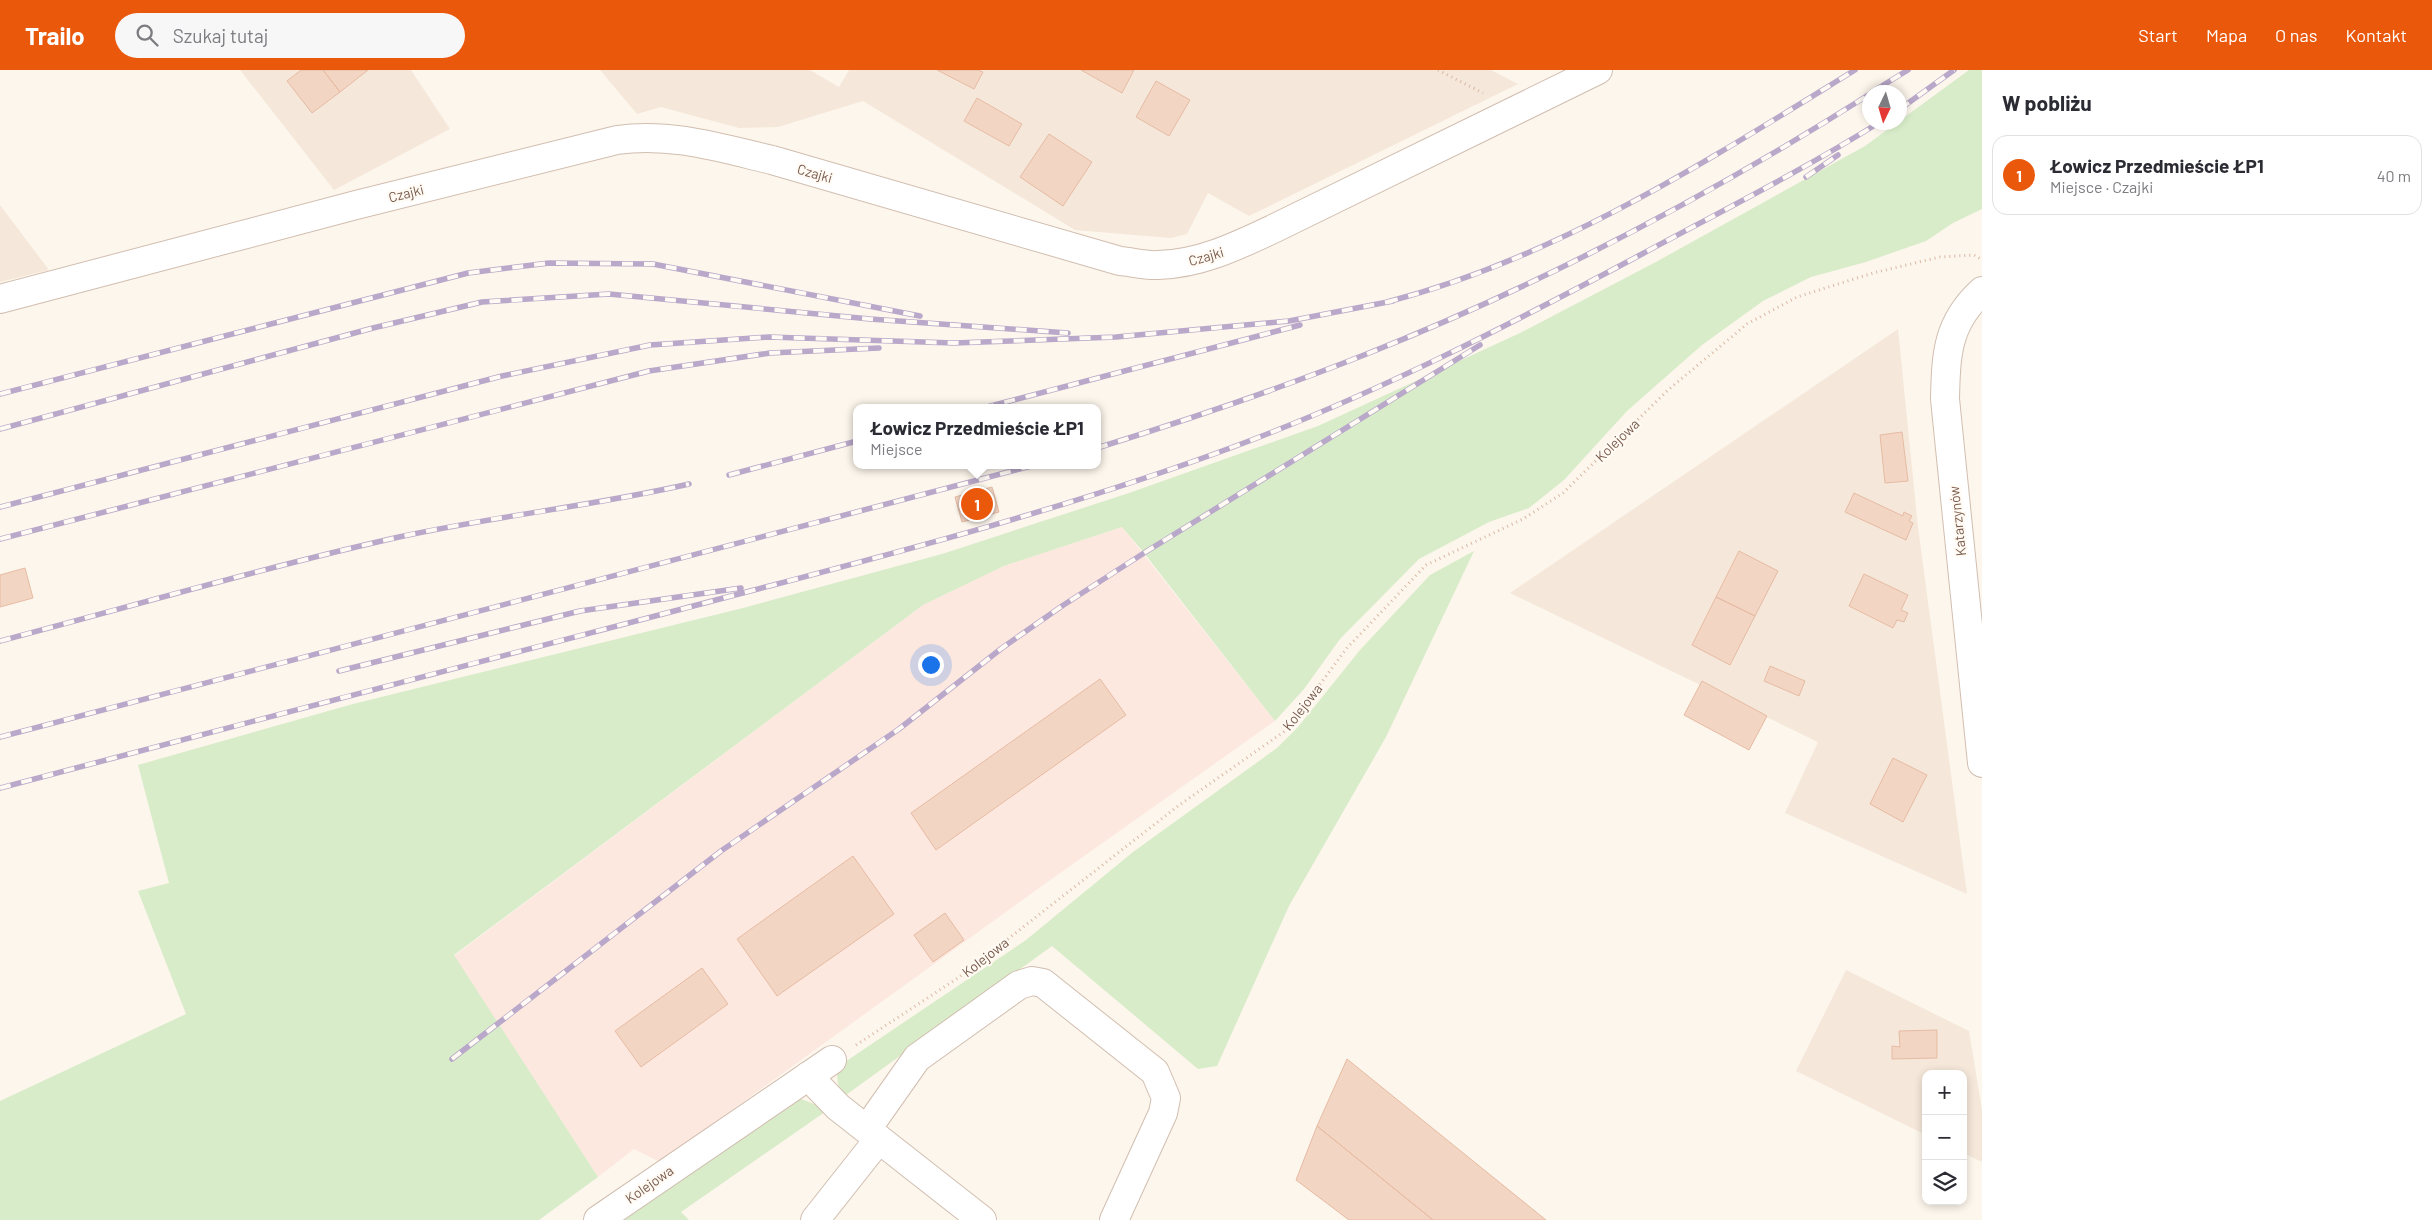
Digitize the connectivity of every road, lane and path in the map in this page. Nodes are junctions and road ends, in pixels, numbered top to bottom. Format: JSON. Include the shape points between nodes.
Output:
{"nodes":[{"id":1,"x":1438,"y":70,"type":"edge"},
{"id":2,"x":1598,"y":70,"type":"edge"},
{"id":3,"x":1512,"y":113,"type":"junction"},
{"id":4,"x":1982,"y":260,"type":"edge"},
{"id":5,"x":1982,"y":291,"type":"edge"},
{"id":6,"x":0,"y":299,"type":"edge"},
{"id":7,"x":1982,"y":763,"type":"edge"},
{"id":8,"x":832,"y":1060,"type":"joint"},
{"id":9,"x":808,"y":1076,"type":"junction"},
{"id":10,"x":873,"y":1134,"type":"junction"},
{"id":11,"x":598,"y":1220,"type":"edge"},
{"id":12,"x":815,"y":1220,"type":"edge"},
{"id":13,"x":982,"y":1220,"type":"edge"},
{"id":14,"x":1114,"y":1220,"type":"edge"}],
"edges":[{"from":1,"to":3,"type":"path","via":[[1502,102]]},
{"from":2,"to":3,"type":"street","name":"Czajki"},
{"from":3,"to":6,"type":"street","name":"Czajki","via":[[1232,249],[1196,261],[1157,266],[1120,261],[772,160],[706,144],[639,137],[356,205]]},
{"from":4,"to":8,"type":"path","name":"Kolejowa","via":[[1974,255],[1940,257],[1873,273],[1796,297],[1747,324],[1668,390],[1562,493],[1523,519],[1426,565],[1347,648],[1285,731],[1178,806],[958,978]]},
{"from":5,"to":7,"type":"street","name":"Katarzynów","via":[[1958,318],[1951,334],[1946,359],[1945,399]]},
{"from":8,"to":9,"type":"street","name":"Kolejowa"},
{"from":9,"to":10,"type":"street","via":[[838,1107]]},
{"from":9,"to":11,"type":"street","name":"Kolejowa"},
{"from":10,"to":12,"type":"street"},
{"from":10,"to":13,"type":"street"},
{"from":10,"to":14,"type":"street","via":[[917,1058],[1019,985],[1032,981],[1042,983],[1155,1072],[1166,1098],[1163,1113]]}]}
